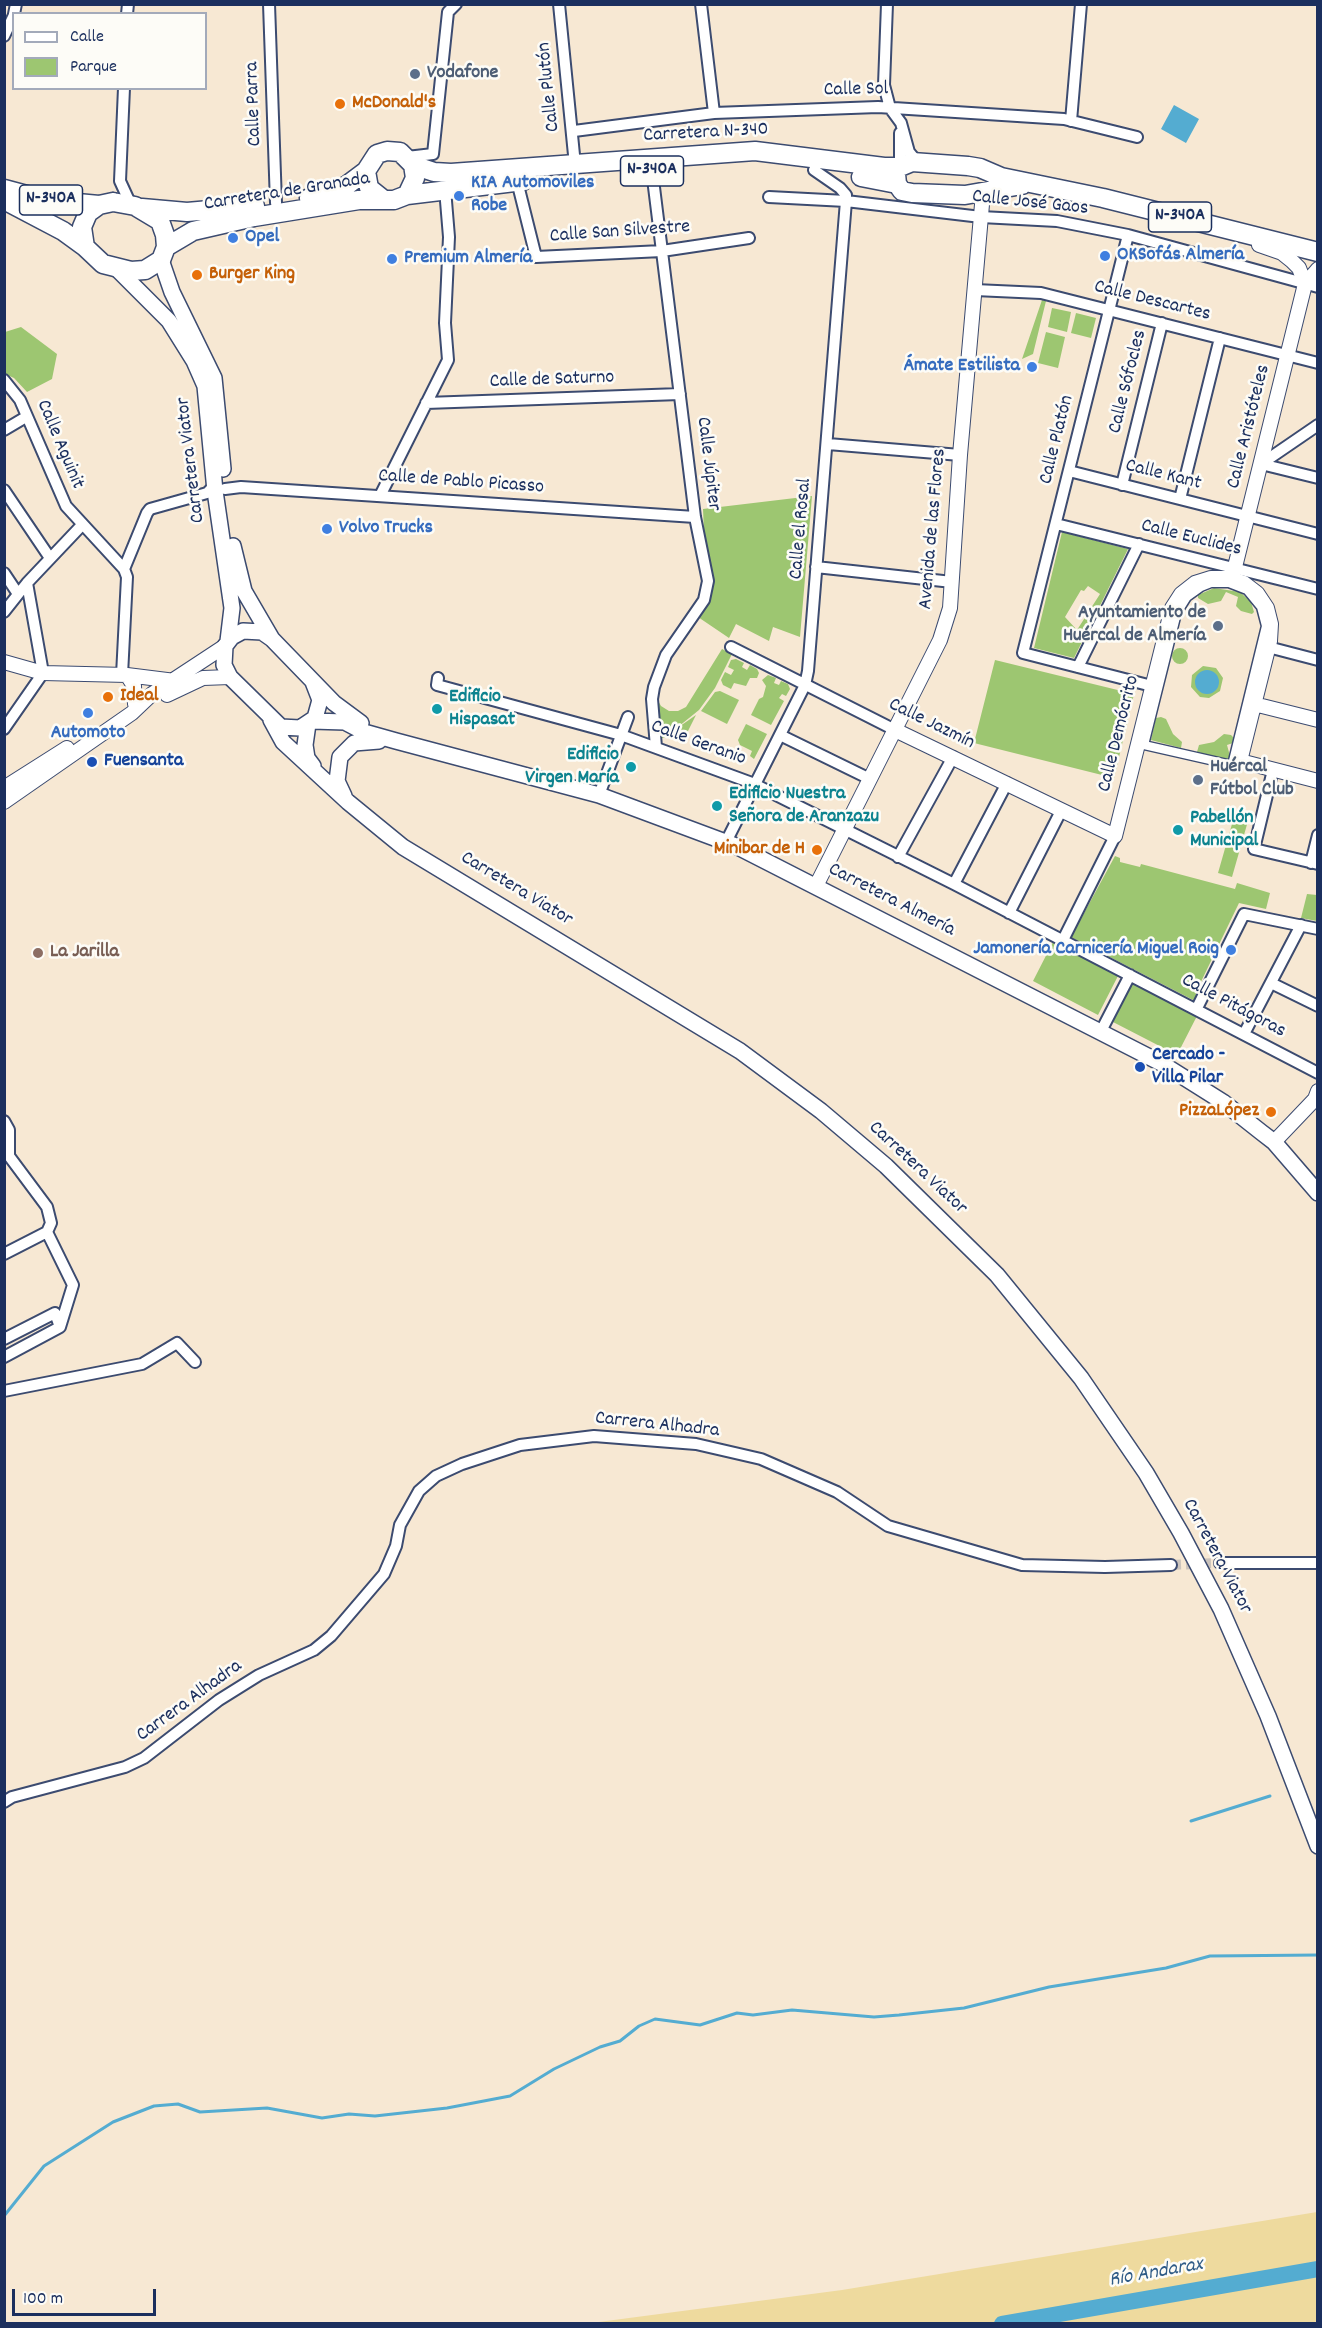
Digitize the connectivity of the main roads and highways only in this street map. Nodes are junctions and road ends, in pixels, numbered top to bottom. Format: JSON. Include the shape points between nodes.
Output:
{"nodes":[{"id":1,"x":410,"y":161,"type":"junction"},
{"id":2,"x":366,"y":171,"type":"junction"},
{"id":3,"x":986,"y":172,"type":"junction"},
{"id":4,"x":515,"y":175,"type":"junction"},
{"id":5,"x":898,"y":176,"type":"junction"},
{"id":6,"x":1041,"y":185,"type":"junction"},
{"id":7,"x":4,"y":189,"type":"edge"},
{"id":8,"x":974,"y":194,"type":"junction"},
{"id":9,"x":406,"y":195,"type":"junction"},
{"id":10,"x":4,"y":200,"type":"edge"},
{"id":11,"x":384,"y":200,"type":"junction"},
{"id":12,"x":103,"y":204,"type":"junction"},
{"id":13,"x":135,"y":206,"type":"junction"},
{"id":14,"x":85,"y":247,"type":"junction"},
{"id":15,"x":1317,"y":252,"type":"edge"},
{"id":16,"x":164,"y":253,"type":"junction"},
{"id":17,"x":117,"y":269,"type":"junction"},
{"id":18,"x":220,"y":487,"type":"junction"},
{"id":19,"x":272,"y":639,"type":"junction"},
{"id":20,"x":226,"y":644,"type":"junction"},
{"id":21,"x":313,"y":682,"type":"junction"},
{"id":22,"x":271,"y":720,"type":"junction"},
{"id":23,"x":310,"y":722,"type":"junction"},
{"id":24,"x":396,"y":741,"type":"junction"},
{"id":25,"x":326,"y":783,"type":"junction"},
{"id":26,"x":348,"y":801,"type":"junction"},
{"id":27,"x":1317,"y":1193,"type":"edge"},
{"id":28,"x":1317,"y":1846,"type":"edge"}],
"edges":[{"from":1,"to":2,"type":"highway","number":"N-340A","via":[[400,152],[387,151],[370,162]]},
{"from":1,"to":4,"type":"highway","number":"N-340A","via":[[434,172]]},
{"from":1,"to":9,"type":"highway","via":[[415,178]]},
{"from":2,"to":11,"type":"highway","via":[[369,188]]},
{"from":2,"to":13,"type":"highway","name":"Carretera de Granada","number":"N-340A","via":[[331,193],[276,203],[197,211]]},
{"from":3,"to":5,"type":"highway","name":"Carretera N-340","number":"N-340A","via":[[974,167],[904,163]]},
{"from":3,"to":6,"type":"highway","name":"Carretera N-340","number":"N-340A"},
{"from":3,"to":8,"type":"highway","via":[[988,186]]},
{"from":4,"to":5,"type":"highway","number":"N-340A","via":[[652,171],[748,163],[884,180]]},
{"from":4,"to":5,"type":"highway","name":"Carretera N-340","number":"N-340A","via":[[575,165],[755,151]]},
{"from":4,"to":9,"type":"highway","number":"N-340A"},
{"from":5,"to":8,"type":"highway","name":"Carretera N-340","number":"N-340A","via":[[902,191]]},
{"from":6,"to":8,"type":"highway","name":"Carretera N-340","number":"N-340A","via":[[1001,187]]},
{"from":6,"to":15,"type":"highway","name":"Carretera N-340","number":"N-340A"},
{"from":7,"to":12,"type":"highway","number":"N-340A","via":[[45,200]]},
{"from":9,"to":11,"type":"highway","number":"N-340A"},
{"from":10,"to":14,"type":"highway","number":"N-340A"},
{"from":11,"to":16,"type":"highway","name":"Carretera de Granada","number":"N-340A","via":[[359,200],[207,227],[180,237]]},
{"from":12,"to":13,"type":"highway","number":"N-340A"},
{"from":12,"to":14,"type":"highway","number":"N-340A","via":[[88,213],[82,227]]},
{"from":13,"to":16,"type":"highway","via":[[159,221],[165,235]]},
{"from":14,"to":17,"type":"highway","number":"N-340A","via":[[94,258]]},
{"from":16,"to":17,"type":"highway","number":"N-340A","via":[[145,270]]},
{"from":16,"to":18,"type":"main road","name":"Carretera Viator","via":[[172,292],[214,378]]},
{"from":17,"to":18,"type":"main road","name":"Carretera Viator","via":[[160,309],[194,361],[205,386]]},
{"from":18,"to":19,"type":"main road","name":"Carretera Viator","via":[[244,591]]},
{"from":18,"to":20,"type":"main road","name":"Carretera Viator","via":[[232,608]]},
{"from":19,"to":20,"type":"main road","via":[[249,630],[237,633]]},
{"from":19,"to":21,"type":"main road","name":"Carretera Viator"},
{"from":20,"to":22,"type":"main road","name":"Carretera Viator","via":[[224,665],[230,676]]},
{"from":21,"to":23,"type":"main road","via":[[320,700],[318,712]]},
{"from":21,"to":24,"type":"main road","name":"Carretera Viator","via":[[354,718]]},
{"from":22,"to":23,"type":"main road","via":[[287,729]]},
{"from":22,"to":25,"type":"main road","name":"Carretera Viator","via":[[283,742]]},
{"from":23,"to":24,"type":"main road","via":[[345,722]]},
{"from":23,"to":25,"type":"main road","via":[[307,758]]},
{"from":24,"to":26,"type":"main road","via":[[364,741],[346,748],[337,767],[337,781]]},
{"from":24,"to":27,"type":"main road","name":"Carretera Almería","via":[[599,795],[726,842],[816,886],[1161,1063],[1223,1102],[1274,1142]]},
{"from":25,"to":26,"type":"main road","name":"Carretera Viator"},
{"from":26,"to":28,"type":"main road","name":"Carretera Viator","via":[[404,847],[740,1051],[886,1166],[997,1275],[1110,1418],[1181,1533],[1221,1609],[1268,1716]]}]}
